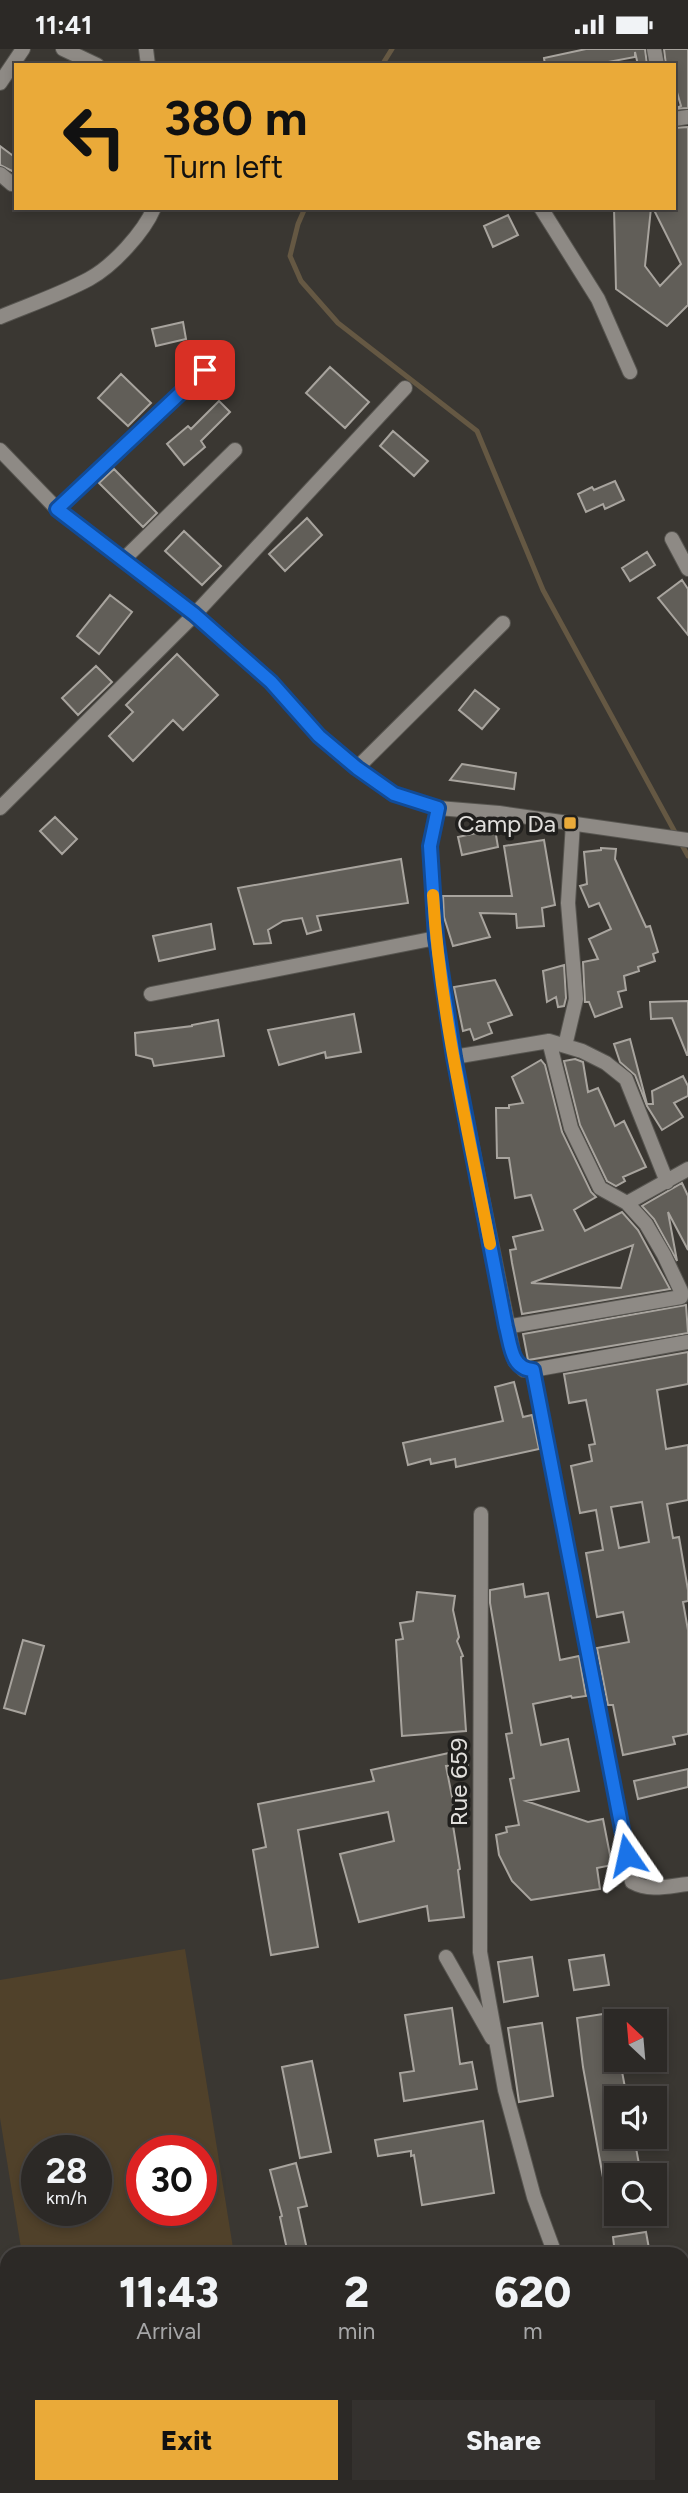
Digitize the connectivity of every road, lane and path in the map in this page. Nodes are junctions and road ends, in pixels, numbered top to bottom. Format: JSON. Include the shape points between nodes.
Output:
{"nodes":[{"id":1,"x":23,"y":49,"type":"edge"},
{"id":2,"x":63,"y":49,"type":"edge"},
{"id":3,"x":93,"y":63,"type":"edge"},
{"id":4,"x":0,"y":83,"type":"edge"},
{"id":5,"x":0,"y":174,"type":"edge"},
{"id":6,"x":14,"y":183,"type":"edge"},
{"id":7,"x":153,"y":210,"type":"edge"},
{"id":8,"x":542,"y":210,"type":"edge"},
{"id":9,"x":0,"y":317,"type":"edge"},
{"id":10,"x":205,"y":370,"type":"dead end"},
{"id":11,"x":630,"y":372,"type":"dead end"},
{"id":12,"x":405,"y":388,"type":"dead end"},
{"id":13,"x":0,"y":450,"type":"edge"},
{"id":14,"x":235,"y":450,"type":"dead end"},
{"id":15,"x":57,"y":509,"type":"junction"},
{"id":16,"x":672,"y":539,"type":"dead end"},
{"id":17,"x":123,"y":560,"type":"junction"},
{"id":18,"x":688,"y":569,"type":"edge"},
{"id":19,"x":194,"y":614,"type":"junction"},
{"id":20,"x":503,"y":622,"type":"dead end"},
{"id":21,"x":357,"y":768,"type":"junction"},
{"id":22,"x":0,"y":808,"type":"edge"},
{"id":23,"x":438,"y":808,"type":"junction"},
{"id":24,"x":573,"y":823,"type":"junction"},
{"id":25,"x":688,"y":840,"type":"edge"},
{"id":26,"x":436,"y":938,"type":"junction"},
{"id":27,"x":151,"y":994,"type":"dead end"},
{"id":28,"x":549,"y":1041,"type":"junction"},
{"id":29,"x":565,"y":1046,"type":"junction"},
{"id":30,"x":454,"y":1057,"type":"junction"},
{"id":31,"x":688,"y":1169,"type":"edge"},
{"id":32,"x":667,"y":1182,"type":"junction"},
{"id":33,"x":626,"y":1203,"type":"junction"},
{"id":34,"x":506,"y":1327,"type":"junction"},
{"id":35,"x":688,"y":1342,"type":"edge"},
{"id":36,"x":533,"y":1370,"type":"junction"},
{"id":37,"x":481,"y":1514,"type":"dead end"},
{"id":38,"x":688,"y":1884,"type":"edge"},
{"id":39,"x":446,"y":1957,"type":"dead end"},
{"id":40,"x":497,"y":2048,"type":"junction"},
{"id":41,"x":552,"y":2247,"type":"edge"}],
"edges":[{"from":1,"to":4,"type":"street"},
{"from":2,"to":3,"type":"street"},
{"from":5,"to":6,"type":"street"},
{"from":7,"to":9,"type":"street","via":[[124,250],[91,278]]},
{"from":8,"to":11,"type":"street","via":[[598,299]]},
{"from":10,"to":15,"type":"street"},
{"from":12,"to":19,"type":"street"},
{"from":13,"to":15,"type":"street"},
{"from":14,"to":17,"type":"street"},
{"from":15,"to":17,"type":"street"},
{"from":16,"to":18,"type":"street"},
{"from":17,"to":19,"type":"street"},
{"from":19,"to":21,"type":"street"},
{"from":19,"to":22,"type":"street"},
{"from":20,"to":21,"type":"street"},
{"from":21,"to":23,"type":"street","via":[[394,794]]},
{"from":23,"to":24,"type":"street"},
{"from":23,"to":26,"type":"street","via":[[430,846]]},
{"from":24,"to":25,"type":"street"},
{"from":24,"to":29,"type":"street","via":[[568,903],[576,999]]},
{"from":26,"to":27,"type":"street"},
{"from":26,"to":30,"type":"street"},
{"from":28,"to":29,"type":"street"},
{"from":28,"to":30,"type":"street"},
{"from":28,"to":33,"type":"street","via":[[571,1128],[600,1188]]},
{"from":29,"to":32,"type":"street","via":[[606,1063],[626,1079]]},
{"from":30,"to":34,"type":"street"},
{"from":31,"to":32,"type":"street"},
{"from":32,"to":33,"type":"street"},
{"from":33,"to":34,"type":"street","via":[[646,1224],[681,1297]]},
{"from":34,"to":36,"type":"street","via":[[515,1361],[524,1370]]},
{"from":35,"to":36,"type":"street"},
{"from":36,"to":38,"type":"street","via":[[632,1881],[652,1888]]},
{"from":37,"to":40,"type":"street","name":"Rue 659","via":[[480,1952]]},
{"from":39,"to":40,"type":"street","name":"Rue 659"},
{"from":40,"to":41,"type":"street","name":"Rue 659","via":[[534,2197]]}]}
